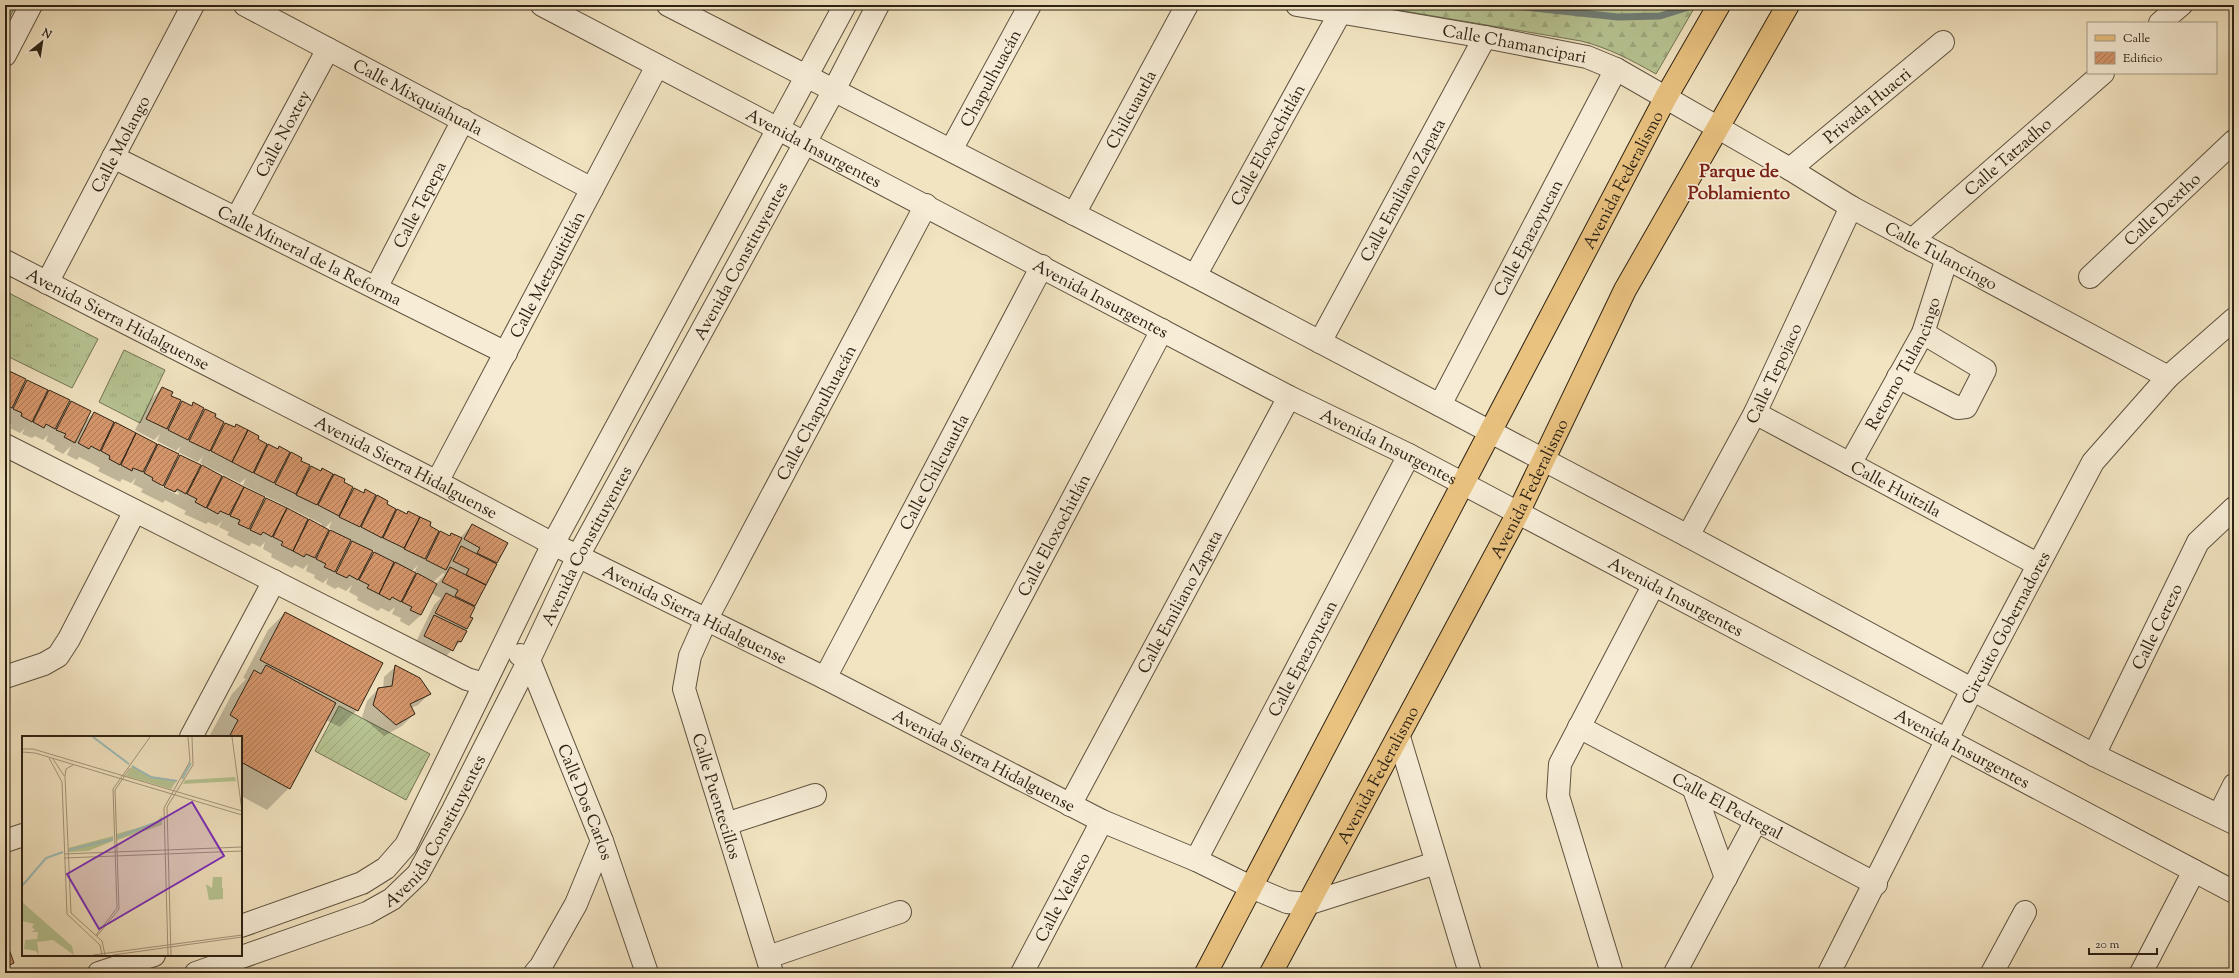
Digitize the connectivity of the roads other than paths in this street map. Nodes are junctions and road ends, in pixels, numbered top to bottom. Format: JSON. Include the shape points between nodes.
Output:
{"nodes":[{"id":1,"x":32,"y":5,"type":"edge"},
{"id":2,"x":192,"y":5,"type":"edge"},
{"id":3,"x":245,"y":5,"type":"edge"},
{"id":4,"x":542,"y":5,"type":"edge"},
{"id":5,"x":668,"y":5,"type":"edge"},
{"id":6,"x":845,"y":5,"type":"edge"},
{"id":7,"x":878,"y":5,"type":"edge"},
{"id":8,"x":1030,"y":5,"type":"edge"},
{"id":9,"x":1187,"y":5,"type":"edge"},
{"id":10,"x":1297,"y":5,"type":"edge"},
{"id":11,"x":1720,"y":5,"type":"edge"},
{"id":12,"x":1788,"y":5,"type":"edge"},
{"id":13,"x":2181,"y":5,"type":"edge"},
{"id":14,"x":1340,"y":13,"type":"junction"},
{"id":15,"x":2161,"y":22,"type":"edge"},
{"id":16,"x":1485,"y":37,"type":"junction"},
{"id":17,"x":1943,"y":42,"type":"dead end"},
{"id":18,"x":328,"y":49,"type":"junction"},
{"id":19,"x":5,"y":55,"type":"edge"},
{"id":20,"x":657,"y":66,"type":"junction"},
{"id":21,"x":1616,"y":69,"type":"junction"},
{"id":22,"x":2102,"y":74,"type":"edge"},
{"id":23,"x":806,"y":78,"type":"junction"},
{"id":24,"x":833,"y":92,"type":"junction"},
{"id":25,"x":1666,"y":97,"type":"junction"},
{"id":26,"x":463,"y":120,"type":"junction"},
{"id":27,"x":1718,"y":126,"type":"junction"},
{"id":28,"x":778,"y":129,"type":"junction"},
{"id":29,"x":2234,"y":141,"type":"edge"},
{"id":30,"x":805,"y":143,"type":"junction"},
{"id":31,"x":951,"y":150,"type":"junction"},
{"id":32,"x":113,"y":156,"type":"junction"},
{"id":33,"x":1790,"y":169,"type":"junction"},
{"id":34,"x":592,"y":189,"type":"junction"},
{"id":35,"x":926,"y":205,"type":"junction"},
{"id":36,"x":1851,"y":207,"type":"junction"},
{"id":37,"x":1074,"y":214,"type":"junction"},
{"id":38,"x":237,"y":218,"type":"junction"},
{"id":39,"x":1912,"y":240,"type":"junction"},
{"id":40,"x":1947,"y":258,"type":"junction"},
{"id":41,"x":5,"y":262,"type":"edge"},
{"id":42,"x":1042,"y":266,"type":"junction"},
{"id":43,"x":1195,"y":276,"type":"junction"},
{"id":44,"x":2090,"y":277,"type":"dead end"},
{"id":45,"x":47,"y":283,"type":"junction"},
{"id":46,"x":376,"y":288,"type":"junction"},
{"id":47,"x":2234,"y":319,"type":"edge"},
{"id":48,"x":1162,"y":330,"type":"junction"},
{"id":49,"x":1923,"y":333,"type":"junction"},
{"id":50,"x":1320,"y":342,"type":"junction"},
{"id":51,"x":506,"y":353,"type":"junction"},
{"id":52,"x":1898,"y":377,"type":"junction"},
{"id":53,"x":2168,"y":377,"type":"junction"},
{"id":54,"x":1289,"y":397,"type":"junction"},
{"id":55,"x":1440,"y":405,"type":"junction"},
{"id":56,"x":1755,"y":413,"type":"junction"},
{"id":57,"x":1491,"y":432,"type":"junction"},
{"id":58,"x":5,"y":445,"type":"edge"},
{"id":59,"x":1409,"y":455,"type":"junction"},
{"id":60,"x":1544,"y":459,"type":"junction"},
{"id":61,"x":1850,"y":464,"type":"junction"},
{"id":62,"x":437,"y":482,"type":"junction"},
{"id":63,"x":1463,"y":484,"type":"junction"},
{"id":64,"x":2233,"y":510,"type":"edge"},
{"id":65,"x":135,"y":511,"type":"junction"},
{"id":66,"x":1518,"y":513,"type":"junction"},
{"id":67,"x":1688,"y":536,"type":"junction"},
{"id":68,"x":553,"y":544,"type":"junction"},
{"id":69,"x":578,"y":556,"type":"junction"},
{"id":70,"x":2037,"y":564,"type":"junction"},
{"id":71,"x":274,"y":581,"type":"junction"},
{"id":72,"x":1653,"y":586,"type":"junction"},
{"id":73,"x":706,"y":620,"type":"junction"},
{"id":74,"x":504,"y":644,"type":"junction"},
{"id":75,"x":528,"y":660,"type":"junction"},
{"id":76,"x":5,"y":677,"type":"edge"},
{"id":77,"x":825,"y":678,"type":"junction"},
{"id":78,"x":484,"y":684,"type":"junction"},
{"id":79,"x":1972,"y":690,"type":"junction"},
{"id":80,"x":1579,"y":727,"type":"junction"},
{"id":81,"x":192,"y":736,"type":"edge"},
{"id":82,"x":1399,"y":736,"type":"junction"},
{"id":83,"x":945,"y":740,"type":"junction"},
{"id":84,"x":1948,"y":741,"type":"junction"},
{"id":85,"x":2094,"y":755,"type":"junction"},
{"id":86,"x":2234,"y":785,"type":"edge"},
{"id":87,"x":1693,"y":787,"type":"junction"},
{"id":88,"x":815,"y":795,"type":"dead end"},
{"id":89,"x":1070,"y":805,"type":"junction"},
{"id":90,"x":2226,"y":819,"type":"edge"},
{"id":91,"x":1102,"y":821,"type":"junction"},
{"id":92,"x":1756,"y":821,"type":"junction"},
{"id":93,"x":726,"y":824,"type":"junction"},
{"id":94,"x":22,"y":835,"type":"edge"},
{"id":95,"x":5,"y":841,"type":"edge"},
{"id":96,"x":602,"y":841,"type":"junction"},
{"id":97,"x":1196,"y":860,"type":"junction"},
{"id":98,"x":1436,"y":863,"type":"junction"},
{"id":99,"x":2194,"y":871,"type":"junction"},
{"id":100,"x":1726,"y":878,"type":"junction"},
{"id":101,"x":1876,"y":884,"type":"junction"},
{"id":102,"x":1251,"y":887,"type":"junction"},
{"id":103,"x":2234,"y":892,"type":"edge"},
{"id":104,"x":1307,"y":904,"type":"junction"},
{"id":105,"x":900,"y":912,"type":"dead end"},
{"id":106,"x":2025,"y":912,"type":"dead end"},
{"id":107,"x":242,"y":926,"type":"edge"},
{"id":108,"x":151,"y":956,"type":"edge"},
{"id":109,"x":241,"y":956,"type":"edge"},
{"id":110,"x":242,"y":956,"type":"edge"},
{"id":111,"x":218,"y":964,"type":"edge"},
{"id":112,"x":770,"y":965,"type":"edge"},
{"id":113,"x":99,"y":973,"type":"edge"},
{"id":114,"x":196,"y":973,"type":"edge"},
{"id":115,"x":535,"y":973,"type":"edge"},
{"id":116,"x":647,"y":973,"type":"edge"},
{"id":117,"x":1022,"y":973,"type":"edge"},
{"id":118,"x":1206,"y":973,"type":"edge"},
{"id":119,"x":1271,"y":973,"type":"edge"},
{"id":120,"x":1470,"y":973,"type":"edge"},
{"id":121,"x":1612,"y":973,"type":"edge"},
{"id":122,"x":1675,"y":973,"type":"edge"},
{"id":123,"x":1829,"y":973,"type":"edge"},
{"id":124,"x":1992,"y":973,"type":"edge"},
{"id":125,"x":2141,"y":973,"type":"edge"}],
"edges":[{"from":1,"to":19,"type":"street"},
{"from":2,"to":32,"type":"street","name":"Calle Molango"},
{"from":3,"to":18,"type":"street","name":"Calle Mixquiahuala"},
{"from":4,"to":20,"type":"street","name":"Avenida Insurgentes"},
{"from":5,"to":23,"type":"street"},
{"from":6,"to":23,"type":"street","name":"Avenida Constituyentes"},
{"from":7,"to":24,"type":"street","name":"Avenida Constituyentes"},
{"from":8,"to":31,"type":"street","name":"Chapulhuacán"},
{"from":9,"to":37,"type":"street","name":"Chilcuautla"},
{"from":10,"to":14,"type":"street","name":"Calle Chamancipari"},
{"from":11,"to":25,"type":"main road","name":"Avenida Federalismo"},
{"from":12,"to":27,"type":"main road","name":"Avenida Federalismo"},
{"from":13,"to":15,"type":"street"},
{"from":14,"to":16,"type":"street","name":"Calle Chamancipari"},
{"from":14,"to":43,"type":"street","name":"Calle Eloxochitlán"},
{"from":16,"to":21,"type":"street","name":"Calle Chamancipari","via":[[1587,57]]},
{"from":16,"to":50,"type":"street","name":"Calle Emiliano Zapata"},
{"from":17,"to":33,"type":"street","name":"Privada Huacri"},
{"from":18,"to":26,"type":"street","name":"Calle Mixquiahuala"},
{"from":18,"to":38,"type":"street","name":"Calle Noxtey"},
{"from":20,"to":28,"type":"street","name":"Avenida Insurgentes"},
{"from":20,"to":34,"type":"street","name":"Calle Metzquititlán"},
{"from":21,"to":25,"type":"street","name":"Calle Chamancipari"},
{"from":21,"to":55,"type":"street","name":"Calle Epazoyucan"},
{"from":22,"to":39,"type":"street","name":"Calle Tatzadho"},
{"from":23,"to":24,"type":"street"},
{"from":23,"to":28,"type":"street","name":"Avenida Constituyentes"},
{"from":24,"to":30,"type":"street","name":"Avenida Constituyentes"},
{"from":24,"to":31,"type":"street"},
{"from":25,"to":27,"type":"street","name":"Calle Chamancipari"},
{"from":25,"to":57,"type":"main road","name":"Avenida Federalismo"},
{"from":26,"to":34,"type":"street","name":"Calle Mixquiahuala"},
{"from":26,"to":46,"type":"street","name":"Calle Tepepa"},
{"from":27,"to":33,"type":"street","name":"Calle Tulancingo"},
{"from":27,"to":60,"type":"main road","name":"Avenida Federalismo","via":[[1625,290]]},
{"from":28,"to":30,"type":"street","name":"Avenida Insurgentes"},
{"from":28,"to":68,"type":"street","name":"Avenida Constituyentes"},
{"from":29,"to":44,"type":"street","name":"Calle Dextho"},
{"from":30,"to":35,"type":"street","name":"Avenida Insurgentes"},
{"from":30,"to":69,"type":"street","name":"Avenida Constituyentes"},
{"from":31,"to":37,"type":"street"},
{"from":32,"to":38,"type":"street","name":"Calle Mineral de la Reforma"},
{"from":32,"to":45,"type":"street","name":"Calle Molango"},
{"from":33,"to":36,"type":"street","name":"Calle Tulancingo"},
{"from":34,"to":51,"type":"street","name":"Calle Metzquititlán"},
{"from":35,"to":42,"type":"street","name":"Avenida Insurgentes"},
{"from":35,"to":73,"type":"street","name":"Calle Chapulhuacán"},
{"from":36,"to":39,"type":"street","name":"Calle Tulancingo"},
{"from":36,"to":56,"type":"street","name":"Calle Tepojaco"},
{"from":37,"to":43,"type":"street"},
{"from":38,"to":46,"type":"street","name":"Calle Mineral de la Reforma"},
{"from":39,"to":40,"type":"street","name":"Calle Tulancingo"},
{"from":40,"to":49,"type":"street","name":"Retorno Tulancingo"},
{"from":40,"to":53,"type":"street","name":"Calle Tulancingo"},
{"from":41,"to":45,"type":"street","name":"Avenida Sierra Hidalguense"},
{"from":42,"to":48,"type":"street","name":"Avenida Insurgentes"},
{"from":42,"to":77,"type":"street","name":"Calle Chilcuautla"},
{"from":43,"to":50,"type":"street"},
{"from":45,"to":62,"type":"street","name":"Avenida Sierra Hidalguense"},
{"from":46,"to":51,"type":"street","name":"Calle Mineral de la Reforma"},
{"from":47,"to":53,"type":"street","name":"Circuito Gobernadores"},
{"from":48,"to":54,"type":"street","name":"Avenida Insurgentes"},
{"from":48,"to":83,"type":"street","name":"Calle Eloxochitlán"},
{"from":49,"to":52,"type":"street","name":"Retorno Tulancingo"},
{"from":49,"to":52,"type":"street","via":[[1985,370],[1966,407],[1962,409]]},
{"from":50,"to":55,"type":"street"},
{"from":51,"to":62,"type":"street","name":"Calle Metzquititlán"},
{"from":52,"to":61,"type":"street","name":"Retorno Tulancingo"},
{"from":53,"to":70,"type":"street","name":"Circuito Gobernadores","via":[[2093,462]]},
{"from":54,"to":59,"type":"street","name":"Avenida Insurgentes"},
{"from":54,"to":89,"type":"street","name":"Calle Emiliano Zapata"},
{"from":55,"to":57,"type":"street"},
{"from":56,"to":61,"type":"street","name":"Calle Huitzila"},
{"from":56,"to":67,"type":"street","name":"Calle Tepojaco"},
{"from":57,"to":60,"type":"street"},
{"from":57,"to":63,"type":"main road","name":"Avenida Federalismo"},
{"from":58,"to":65,"type":"street"},
{"from":59,"to":63,"type":"street","name":"Avenida Insurgentes"},
{"from":59,"to":97,"type":"street","name":"Calle Epazoyucan"},
{"from":60,"to":66,"type":"main road","name":"Avenida Federalismo"},
{"from":60,"to":67,"type":"street"},
{"from":61,"to":70,"type":"street","name":"Calle Huitzila"},
{"from":62,"to":68,"type":"street","name":"Avenida Sierra Hidalguense"},
{"from":63,"to":66,"type":"street","name":"Avenida Insurgentes"},
{"from":63,"to":102,"type":"main road","name":"Avenida Federalismo"},
{"from":64,"to":85,"type":"street","name":"Calle Cerezo","via":[[2198,542]]},
{"from":65,"to":71,"type":"street"},
{"from":65,"to":76,"type":"street","via":[[58,656],[44,664]]},
{"from":66,"to":72,"type":"street","name":"Avenida Insurgentes"},
{"from":66,"to":82,"type":"main road","name":"Avenida Federalismo"},
{"from":67,"to":79,"type":"street"},
{"from":68,"to":69,"type":"street","name":"Avenida Sierra Hidalguense"},
{"from":68,"to":74,"type":"street","name":"Avenida Constituyentes"},
{"from":69,"to":73,"type":"street","name":"Avenida Sierra Hidalguense"},
{"from":69,"to":75,"type":"street","name":"Avenida Constituyentes"},
{"from":70,"to":79,"type":"street","name":"Circuito Gobernadores"},
{"from":71,"to":78,"type":"street","via":[[467,679]]},
{"from":71,"to":81,"type":"street"},
{"from":72,"to":80,"type":"street"},
{"from":72,"to":84,"type":"street","name":"Avenida Insurgentes"},
{"from":73,"to":77,"type":"street","name":"Avenida Sierra Hidalguense"},
{"from":73,"to":93,"type":"street","name":"Calle Puentecillos","via":[[690,656],[684,689]]},
{"from":74,"to":75,"type":"street"},
{"from":74,"to":78,"type":"street","name":"Avenida Constituyentes"},
{"from":75,"to":96,"type":"street","name":"Calle Dos Carlos"},
{"from":75,"to":110,"type":"street","name":"Avenida Constituyentes","via":[[418,874],[392,899],[367,913]]},
{"from":77,"to":83,"type":"street","name":"Avenida Sierra Hidalguense"},
{"from":78,"to":107,"type":"street","name":"Avenida Constituyentes","via":[[406,845],[386,868],[362,883]]},
{"from":79,"to":84,"type":"street","name":"Circuito Gobernadores"},
{"from":79,"to":85,"type":"street"},
{"from":80,"to":87,"type":"street","name":"Calle El Pedregal"},
{"from":80,"to":121,"type":"street","via":[[1560,764],[1558,796]]},
{"from":82,"to":98,"type":"street"},
{"from":82,"to":104,"type":"main road","name":"Avenida Federalismo"},
{"from":83,"to":89,"type":"street","name":"Avenida Sierra Hidalguense"},
{"from":84,"to":99,"type":"street","name":"Avenida Insurgentes"},
{"from":84,"to":101,"type":"street","name":"Circuito Gobernadores"},
{"from":85,"to":90,"type":"street"},
{"from":86,"to":90,"type":"street"},
{"from":87,"to":92,"type":"street","name":"Calle El Pedregal"},
{"from":87,"to":100,"type":"street"},
{"from":88,"to":93,"type":"street"},
{"from":89,"to":91,"type":"street","name":"Avenida Sierra Hidalguense"},
{"from":91,"to":97,"type":"street","name":"Avenida Sierra Hidalguense"},
{"from":91,"to":117,"type":"street","name":"Calle Velasco"},
{"from":92,"to":100,"type":"street"},
{"from":92,"to":101,"type":"street","name":"Calle El Pedregal"},
{"from":93,"to":112,"type":"street","name":"Calle Puentecillos"},
{"from":94,"to":95,"type":"street"},
{"from":96,"to":115,"type":"street","via":[[576,904]]},
{"from":96,"to":116,"type":"street","name":"Calle Dos Carlos"},
{"from":97,"to":102,"type":"street","name":"Avenida Sierra Hidalguense"},
{"from":98,"to":104,"type":"street"},
{"from":98,"to":120,"type":"street"},
{"from":99,"to":103,"type":"street","name":"Avenida Insurgentes"},
{"from":99,"to":125,"type":"street"},
{"from":100,"to":122,"type":"street"},
{"from":101,"to":123,"type":"street","name":"Circuito Gobernadores"},
{"from":102,"to":104,"type":"street","name":"Avenida Sierra Hidalguense","via":[[1287,902]]},
{"from":102,"to":118,"type":"main road","name":"Avenida Federalismo"},
{"from":104,"to":119,"type":"main road","name":"Avenida Federalismo"},
{"from":105,"to":112,"type":"street"},
{"from":106,"to":124,"type":"street"},
{"from":108,"to":113,"type":"street"},
{"from":109,"to":111,"type":"street","name":"Avenida Constituyentes"},
{"from":111,"to":114,"type":"street","name":"Avenida Constituyentes"}]}
